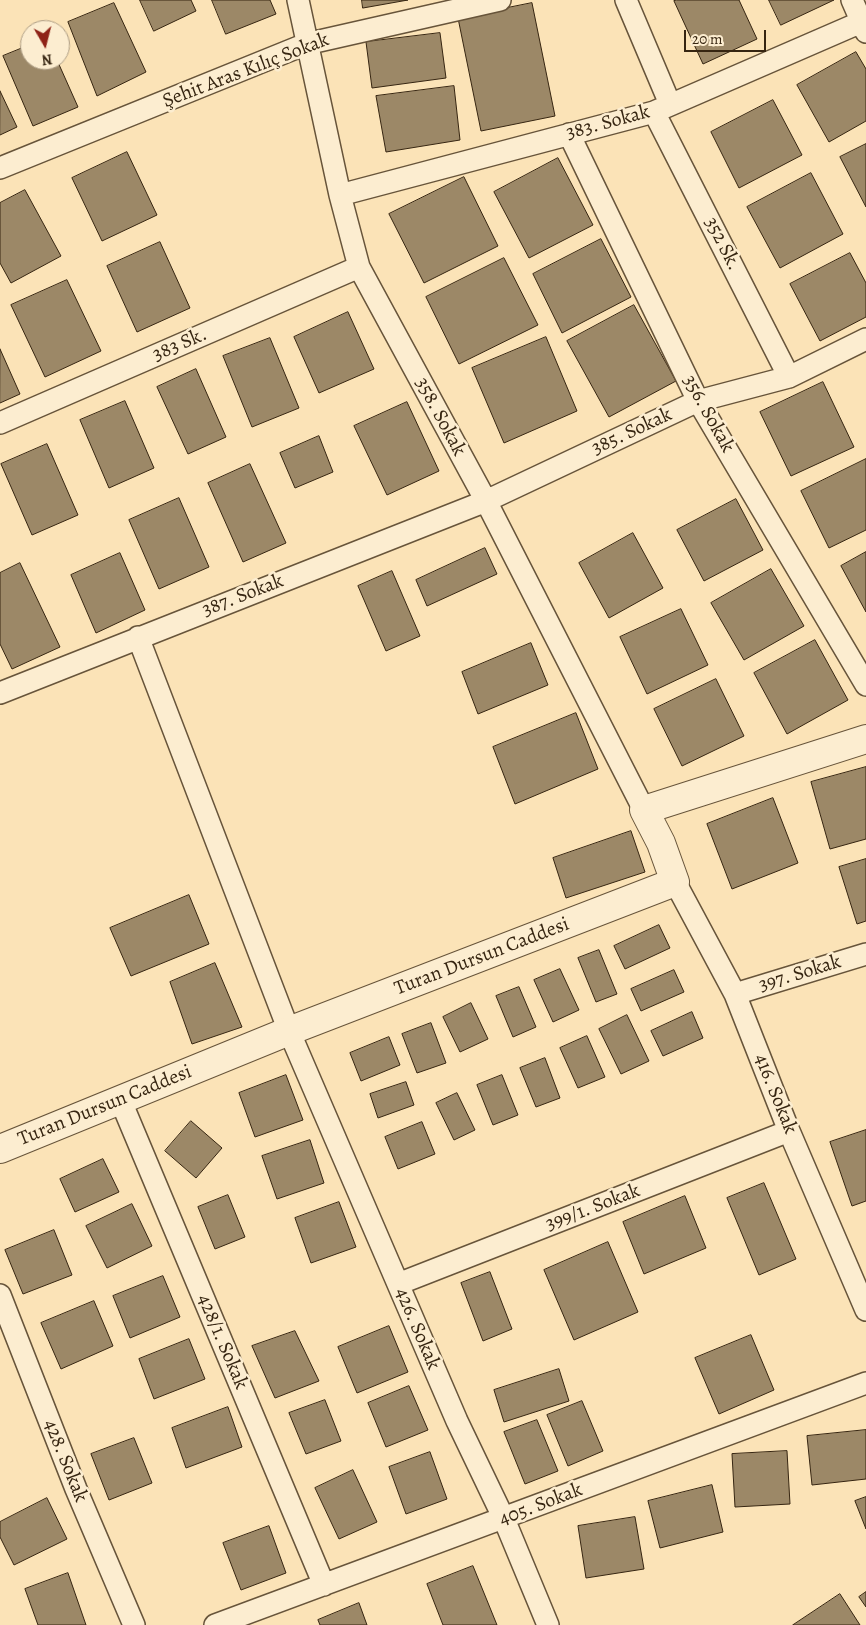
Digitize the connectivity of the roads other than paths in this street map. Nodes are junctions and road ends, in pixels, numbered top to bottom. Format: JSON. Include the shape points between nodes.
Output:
{"nodes":[{"id":1,"x":298,"y":0,"type":"edge"},
{"id":2,"x":500,"y":0,"type":"edge"},
{"id":3,"x":626,"y":0,"type":"edge"},
{"id":4,"x":852,"y":0,"type":"edge"},
{"id":5,"x":864,"y":25,"type":"edge"},
{"id":6,"x":306,"y":44,"type":"junction"},
{"id":7,"x":662,"y":108,"type":"junction"},
{"id":8,"x":569,"y":134,"type":"junction"},
{"id":9,"x":0,"y":168,"type":"edge"},
{"id":10,"x":340,"y":195,"type":"junction"},
{"id":11,"x":359,"y":267,"type":"junction"},
{"id":12,"x":866,"y":339,"type":"edge"},
{"id":13,"x":789,"y":377,"type":"junction"},
{"id":14,"x":698,"y":401,"type":"junction"},
{"id":15,"x":0,"y":423,"type":"edge"},
{"id":16,"x":486,"y":501,"type":"junction"},
{"id":17,"x":138,"y":637,"type":"junction"},
{"id":18,"x":866,"y":685,"type":"edge"},
{"id":19,"x":0,"y":693,"type":"edge"},
{"id":20,"x":866,"y":739,"type":"edge"},
{"id":21,"x":644,"y":810,"type":"junction"},
{"id":22,"x":675,"y":882,"type":"junction"},
{"id":23,"x":866,"y":954,"type":"edge"},
{"id":24,"x":735,"y":994,"type":"junction"},
{"id":25,"x":289,"y":1031,"type":"junction"},
{"id":26,"x":120,"y":1099,"type":"junction"},
{"id":27,"x":789,"y":1131,"type":"junction"},
{"id":28,"x":0,"y":1149,"type":"edge"},
{"id":29,"x":398,"y":1284,"type":"junction"},
{"id":30,"x":0,"y":1295,"type":"edge"},
{"id":31,"x":866,"y":1310,"type":"edge"},
{"id":32,"x":866,"y":1383,"type":"edge"},
{"id":33,"x":504,"y":1519,"type":"junction"},
{"id":34,"x":324,"y":1585,"type":"junction"},
{"id":35,"x":134,"y":1625,"type":"edge"},
{"id":36,"x":215,"y":1625,"type":"edge"},
{"id":37,"x":548,"y":1625,"type":"edge"}],
"edges":[{"from":1,"to":6,"type":"street","name":"358. Sokak"},
{"from":2,"to":6,"type":"street","name":"Şehit Aras Kılıç Sokak"},
{"from":3,"to":7,"type":"street","name":"352 Sk."},
{"from":4,"to":5,"type":"street"},
{"from":5,"to":7,"type":"street","name":"383. Sokak"},
{"from":6,"to":9,"type":"street","name":"Şehit Aras Kılıç Sokak"},
{"from":6,"to":10,"type":"street","name":"358. Sokak"},
{"from":7,"to":8,"type":"street","name":"383. Sokak"},
{"from":7,"to":13,"type":"street","name":"352 Sk."},
{"from":8,"to":10,"type":"street","name":"383. Sokak"},
{"from":8,"to":14,"type":"street","name":"356. Sokak"},
{"from":10,"to":11,"type":"street","name":"358. Sokak"},
{"from":11,"to":15,"type":"street","name":"383 Sk."},
{"from":11,"to":16,"type":"street","name":"358. Sokak"},
{"from":12,"to":13,"type":"street","name":"385. Sokak"},
{"from":13,"to":14,"type":"street","name":"385. Sokak"},
{"from":14,"to":16,"type":"street","name":"385. Sokak"},
{"from":14,"to":18,"type":"street","name":"356. Sokak"},
{"from":16,"to":17,"type":"street","name":"387. Sokak"},
{"from":16,"to":21,"type":"street","name":"358. Sokak"},
{"from":17,"to":19,"type":"street","name":"387. Sokak"},
{"from":17,"to":25,"type":"street","name":"426. Sokak"},
{"from":20,"to":21,"type":"street"},
{"from":21,"to":22,"type":"street"},
{"from":22,"to":24,"type":"street","name":"416. Sokak"},
{"from":22,"to":25,"type":"street","name":"Turan Dursun Caddesi"},
{"from":23,"to":24,"type":"street","name":"397. Sokak"},
{"from":24,"to":27,"type":"street","name":"416. Sokak"},
{"from":25,"to":26,"type":"street","name":"Turan Dursun Caddesi"},
{"from":25,"to":29,"type":"street","name":"426. Sokak"},
{"from":26,"to":28,"type":"street","name":"Turan Dursun Caddesi"},
{"from":26,"to":34,"type":"street","name":"428/1. Sokak"},
{"from":27,"to":29,"type":"street","name":"399/1. Sokak"},
{"from":27,"to":31,"type":"street","name":"416. Sokak"},
{"from":29,"to":33,"type":"street","name":"426. Sokak","via":[[457,1421]]},
{"from":30,"to":35,"type":"street","name":"428. Sokak","via":[[76,1489]]},
{"from":32,"to":33,"type":"street","name":"405. Sokak"},
{"from":33,"to":34,"type":"street","name":"405. Sokak"},
{"from":33,"to":37,"type":"street","name":"426. Sokak"},
{"from":34,"to":36,"type":"street","name":"405. Sokak"}]}
